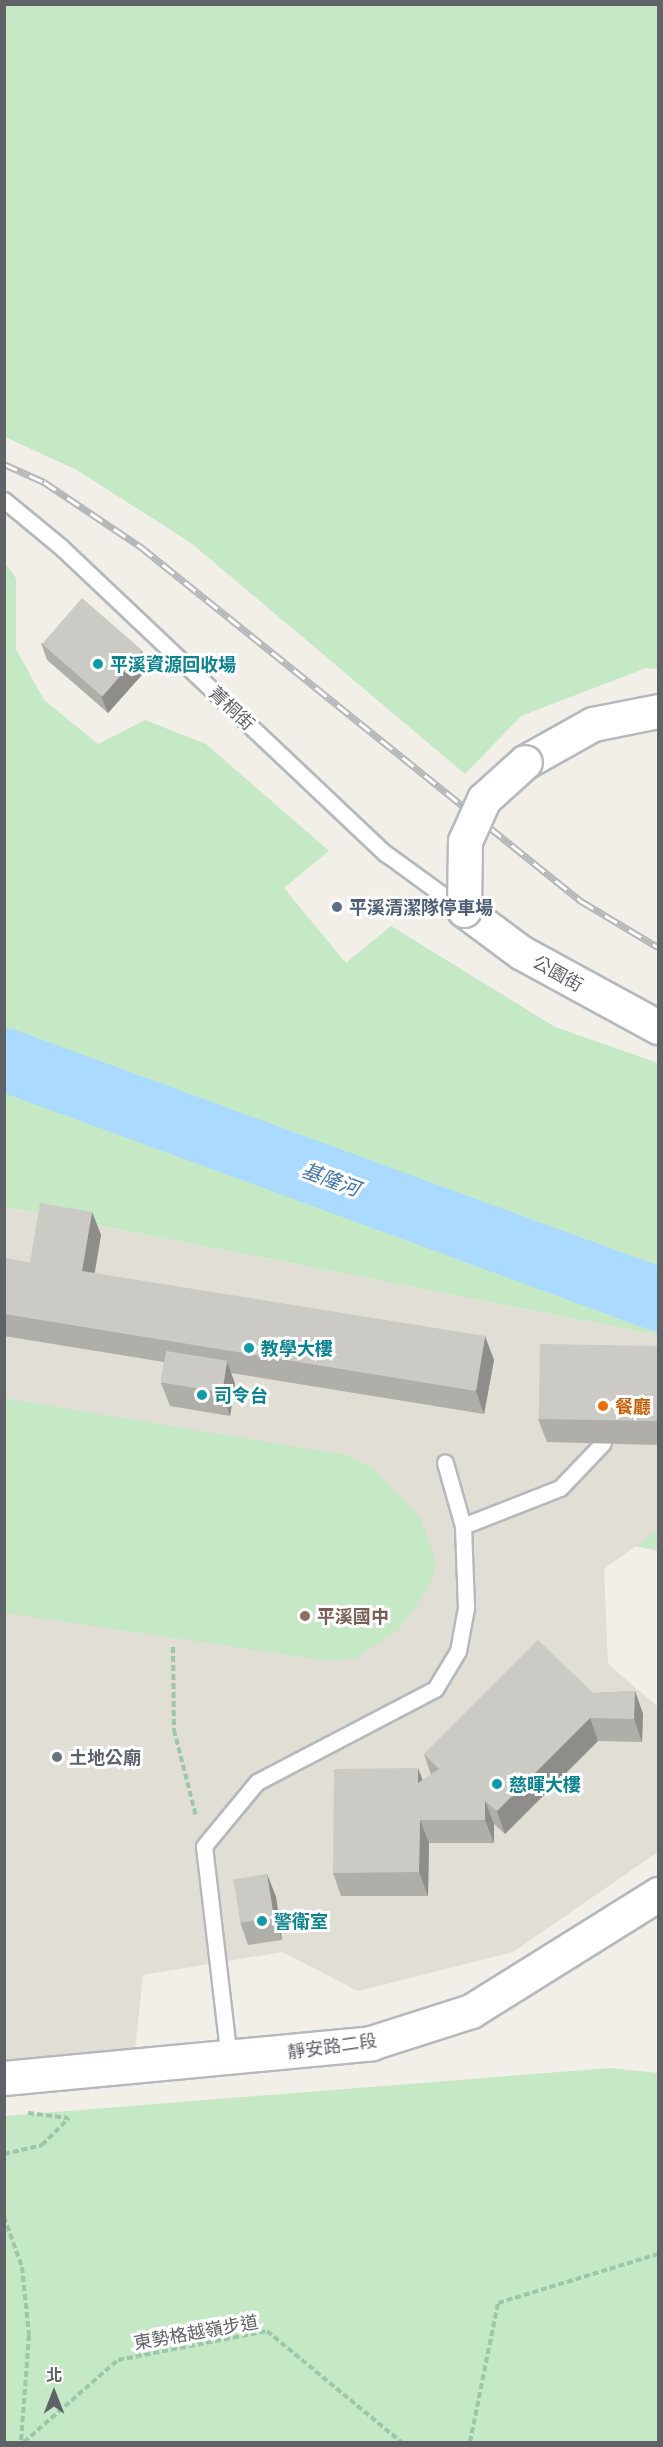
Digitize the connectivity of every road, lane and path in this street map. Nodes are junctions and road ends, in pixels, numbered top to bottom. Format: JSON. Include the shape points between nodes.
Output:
{"nodes":[{"id":1,"x":4,"y":500,"type":"edge"},
{"id":2,"x":658,"y":711,"type":"edge"},
{"id":3,"x":464,"y":910,"type":"junction"},
{"id":4,"x":658,"y":1027,"type":"edge"},
{"id":5,"x":603,"y":1443,"type":"edge"},
{"id":6,"x":445,"y":1463,"type":"dead end"},
{"id":7,"x":463,"y":1526,"type":"junction"},
{"id":8,"x":173,"y":1647,"type":"dead end"},
{"id":9,"x":204,"y":1846,"type":"junction"},
{"id":10,"x":658,"y":1894,"type":"edge"},
{"id":11,"x":229,"y":2059,"type":"junction"},
{"id":12,"x":4,"y":2078,"type":"edge"},
{"id":13,"x":69,"y":2118,"type":"dead end"},
{"id":14,"x":4,"y":2154,"type":"edge"},
{"id":15,"x":4,"y":2217,"type":"edge"},
{"id":16,"x":658,"y":2254,"type":"edge"},
{"id":17,"x":22,"y":2442,"type":"edge"},
{"id":18,"x":401,"y":2442,"type":"edge"},
{"id":19,"x":470,"y":2442,"type":"edge"}],
"edges":[{"from":1,"to":3,"type":"lane","name":"菁桐街","via":[[385,854]]},
{"from":2,"to":3,"type":"main road","bridge":true,"via":[[593,724],[525,762],[484,799],[465,841]]},
{"from":3,"to":4,"type":"main road","name":"公園街","via":[[522,953]]},
{"from":5,"to":7,"type":"lane","via":[[560,1488]]},
{"from":6,"to":7,"type":"lane"},
{"from":7,"to":9,"type":"lane","via":[[466,1608],[458,1651],[435,1689],[256,1782]]},
{"from":8,"to":9,"type":"path","via":[[174,1730]]},
{"from":9,"to":11,"type":"lane"},
{"from":10,"to":11,"type":"main road","name":"靜安路二段","via":[[471,2011],[371,2043]]},
{"from":11,"to":12,"type":"main road","name":"靜安路二段"},
{"from":13,"to":14,"type":"path","via":[[42,2145]]},
{"from":15,"to":17,"type":"path","via":[[22,2267],[28,2336]]},
{"from":16,"to":19,"type":"path","via":[[498,2303]]},
{"from":17,"to":18,"type":"path","name":"東勢格越嶺步道","via":[[118,2360],[267,2331]]}]}
